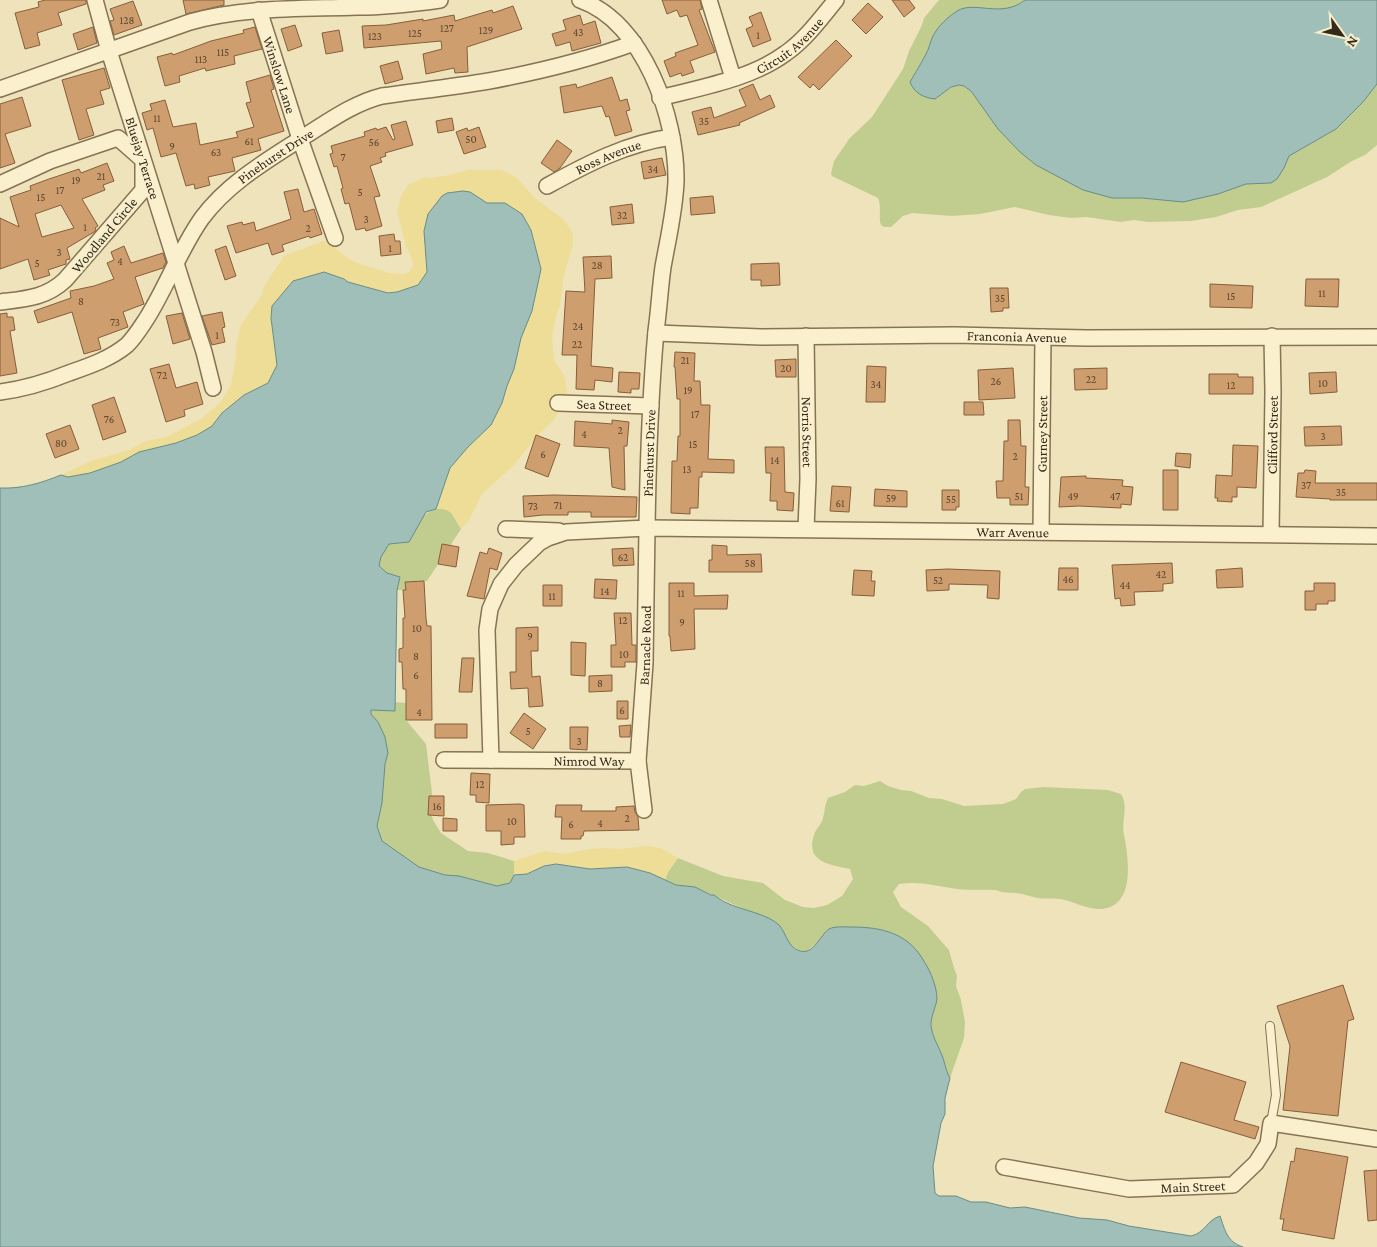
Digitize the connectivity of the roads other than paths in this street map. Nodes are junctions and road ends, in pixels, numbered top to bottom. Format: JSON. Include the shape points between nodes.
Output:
{"nodes":[{"id":1,"x":95,"y":0,"type":"edge"},
{"id":2,"x":440,"y":0,"type":"edge"},
{"id":3,"x":580,"y":0,"type":"edge"},
{"id":4,"x":709,"y":0,"type":"edge"},
{"id":5,"x":836,"y":0,"type":"edge"},
{"id":6,"x":259,"y":10,"type":"junction"},
{"id":7,"x":634,"y":42,"type":"junction"},
{"id":8,"x":109,"y":51,"type":"junction"},
{"id":9,"x":733,"y":78,"type":"junction"},
{"id":10,"x":0,"y":89,"type":"edge"},
{"id":11,"x":660,"y":98,"type":"junction"},
{"id":12,"x":672,"y":137,"type":"junction"},
{"id":13,"x":300,"y":139,"type":"junction"},
{"id":14,"x":143,"y":160,"type":"junction"},
{"id":15,"x":0,"y":184,"type":"edge"},
{"id":16,"x":547,"y":186,"type":"dead end"},
{"id":17,"x":335,"y":238,"type":"dead end"},
{"id":18,"x":176,"y":265,"type":"junction"},
{"id":19,"x":0,"y":302,"type":"edge"},
{"id":20,"x":656,"y":333,"type":"junction"},
{"id":21,"x":806,"y":336,"type":"junction"},
{"id":22,"x":1272,"y":336,"type":"junction"},
{"id":23,"x":1043,"y":337,"type":"junction"},
{"id":24,"x":1377,"y":337,"type":"edge"},
{"id":25,"x":213,"y":388,"type":"dead end"},
{"id":26,"x":0,"y":392,"type":"edge"},
{"id":27,"x":558,"y":403,"type":"dead end"},
{"id":28,"x":651,"y":406,"type":"junction"},
{"id":29,"x":506,"y":528,"type":"dead end"},
{"id":30,"x":647,"y":528,"type":"junction"},
{"id":31,"x":806,"y":529,"type":"junction"},
{"id":32,"x":566,"y":532,"type":"junction"},
{"id":33,"x":1041,"y":532,"type":"junction"},
{"id":34,"x":1271,"y":534,"type":"junction"},
{"id":35,"x":1377,"y":536,"type":"edge"},
{"id":36,"x":444,"y":760,"type":"dead end"},
{"id":37,"x":491,"y":760,"type":"junction"},
{"id":38,"x":638,"y":761,"type":"junction"},
{"id":39,"x":644,"y":810,"type":"dead end"},
{"id":40,"x":1270,"y":1026,"type":"dead end"},
{"id":41,"x":1271,"y":1123,"type":"junction"},
{"id":42,"x":1377,"y":1139,"type":"edge"},
{"id":43,"x":1004,"y":1167,"type":"dead end"}],
"edges":[{"from":1,"to":8,"type":"street","name":"Bluejay Terrace"},
{"from":2,"to":6,"type":"street","via":[[378,7]]},
{"from":3,"to":7,"type":"street","name":"Pinehurst Drive","via":[[607,14]]},
{"from":4,"to":9,"type":"street"},
{"from":5,"to":9,"type":"street","name":"Circuit Avenue","via":[[814,27],[787,52],[761,68]]},
{"from":6,"to":8,"type":"street","via":[[215,15]]},
{"from":6,"to":13,"type":"street","name":"Winslow Lane"},
{"from":7,"to":11,"type":"street","name":"Pinehurst Drive"},
{"from":7,"to":13,"type":"street","name":"Pinehurst Drive","via":[[512,77],[370,99]]},
{"from":8,"to":10,"type":"street"},
{"from":8,"to":14,"type":"street","name":"Bluejay Terrace"},
{"from":9,"to":11,"type":"street","name":"Circuit Avenue"},
{"from":11,"to":12,"type":"street","name":"Pinehurst Drive"},
{"from":12,"to":16,"type":"street","name":"Ross Avenue","via":[[650,140],[593,161]]},
{"from":12,"to":20,"type":"street","name":"Pinehurst Drive","via":[[676,166],[675,197]]},
{"from":13,"to":17,"type":"street","name":"Winslow Lane"},
{"from":13,"to":18,"type":"street","name":"Pinehurst Drive","via":[[263,162],[224,193],[195,228]]},
{"from":14,"to":15,"type":"street","via":[[118,138],[50,161]]},
{"from":14,"to":18,"type":"street","name":"Bluejay Terrace"},
{"from":14,"to":19,"type":"street","name":"Woodland Circle","via":[[143,190],[65,280],[52,292]]},
{"from":18,"to":25,"type":"street","name":"Bluejay Terrace"},
{"from":18,"to":26,"type":"street","name":"Pinehurst Drive","via":[[140,330],[121,350],[47,382]]},
{"from":20,"to":21,"type":"street","name":"Franconia Avenue"},
{"from":20,"to":28,"type":"street","name":"Pinehurst Drive"},
{"from":21,"to":23,"type":"street","name":"Franconia Avenue"},
{"from":21,"to":31,"type":"street","name":"Norris Street"},
{"from":22,"to":23,"type":"street","name":"Franconia Avenue"},
{"from":22,"to":24,"type":"street","name":"Franconia Avenue"},
{"from":22,"to":34,"type":"street","name":"Clifford Street"},
{"from":23,"to":33,"type":"street","name":"Gurney Street"},
{"from":27,"to":28,"type":"street","name":"Sea Street"},
{"from":28,"to":30,"type":"street","name":"Pinehurst Drive"},
{"from":29,"to":32,"type":"street"},
{"from":30,"to":31,"type":"street","name":"Warr Avenue"},
{"from":30,"to":32,"type":"street"},
{"from":30,"to":38,"type":"street","name":"Barnacle Road","via":[[645,663]]},
{"from":31,"to":33,"type":"street","name":"Warr Avenue"},
{"from":32,"to":37,"type":"street","via":[[539,543],[516,565],[501,584],[490,610],[487,630]]},
{"from":33,"to":34,"type":"street","name":"Warr Avenue"},
{"from":34,"to":35,"type":"street","name":"Warr Avenue"},
{"from":36,"to":37,"type":"street","name":"Nimrod Way"},
{"from":37,"to":38,"type":"street","name":"Nimrod Way"},
{"from":38,"to":39,"type":"street","name":"Nimrod Way"},
{"from":40,"to":41,"type":"lane","via":[[1276,1095]]},
{"from":41,"to":42,"type":"street"},
{"from":41,"to":43,"type":"street","name":"Main Street","via":[[1268,1144],[1256,1163],[1233,1185],[1129,1189]]}]}
